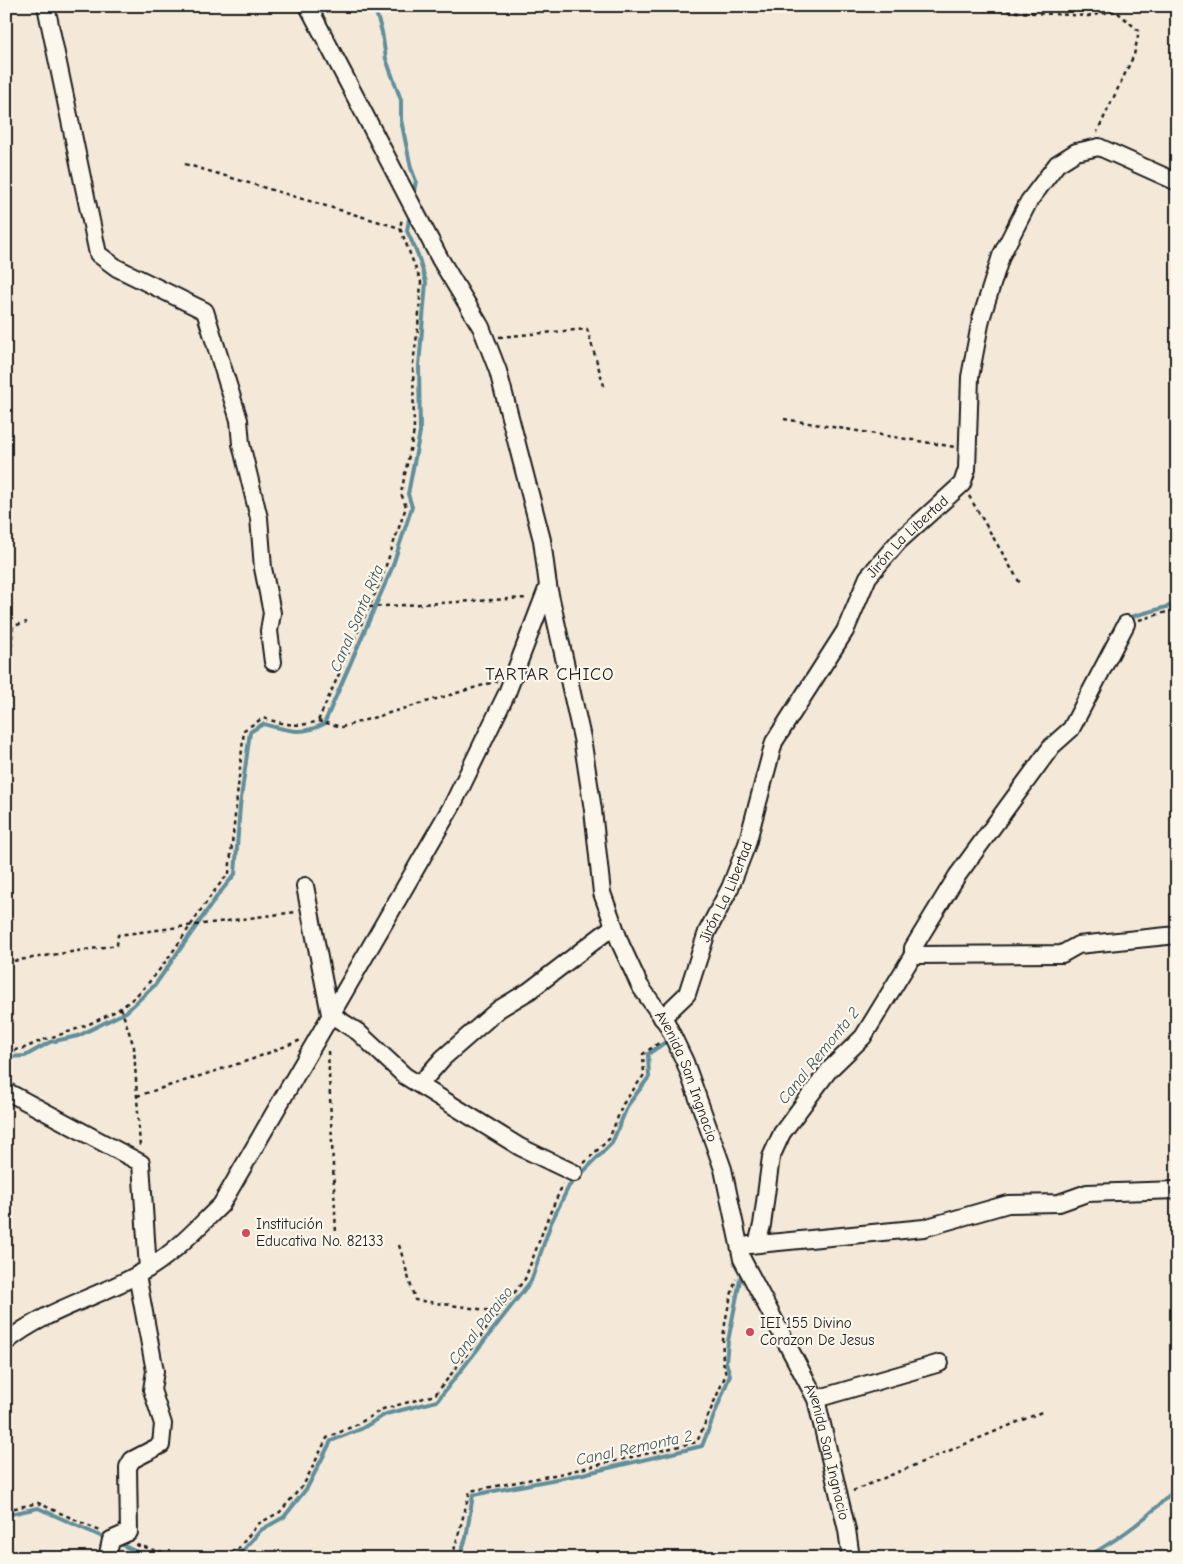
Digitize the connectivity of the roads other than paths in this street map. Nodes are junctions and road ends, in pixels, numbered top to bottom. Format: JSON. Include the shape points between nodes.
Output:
{"nodes":[{"id":1,"x":46,"y":6,"type":"edge"},
{"id":2,"x":308,"y":6,"type":"edge"},
{"id":3,"x":1177,"y":182,"type":"edge"},
{"id":4,"x":546,"y":592,"type":"junction"},
{"id":5,"x":1126,"y":624,"type":"road end"},
{"id":6,"x":273,"y":662,"type":"dead end"},
{"id":7,"x":306,"y":886,"type":"dead end"},
{"id":8,"x":614,"y":926,"type":"junction"},
{"id":9,"x":1177,"y":935,"type":"edge"},
{"id":10,"x":913,"y":955,"type":"junction"},
{"id":11,"x":330,"y":1014,"type":"junction"},
{"id":12,"x":662,"y":1018,"type":"junction"},
{"id":13,"x":420,"y":1084,"type":"junction"},
{"id":14,"x":6,"y":1091,"type":"edge"},
{"id":15,"x":574,"y":1173,"type":"road end"},
{"id":16,"x":1177,"y":1190,"type":"edge"},
{"id":17,"x":757,"y":1244,"type":"junction"},
{"id":18,"x":741,"y":1252,"type":"junction"},
{"id":19,"x":143,"y":1272,"type":"junction"},
{"id":20,"x":6,"y":1342,"type":"edge"},
{"id":21,"x":940,"y":1363,"type":"dead end"},
{"id":22,"x":816,"y":1399,"type":"junction"},
{"id":23,"x":107,"y":1558,"type":"edge"},
{"id":24,"x":851,"y":1558,"type":"edge"}],
"edges":[{"from":1,"to":6,"type":"street","via":[[98,254],[117,268],[205,311],[239,420],[241,444],[259,518],[263,568],[272,613],[269,631]]},
{"from":2,"to":4,"type":"street","name":"Avenida San Ingnacio","via":[[440,259],[481,326],[498,371],[542,540]]},
{"from":3,"to":12,"type":"street","name":"Jirón La Libertad","via":[[1099,148],[1089,149],[1076,152],[1057,164],[1029,201],[1001,256],[981,319],[970,377],[969,449],[962,484],[899,541],[868,578],[845,631],[774,742],[747,844],[730,888],[707,932],[687,994]]},
{"from":4,"to":8,"type":"street","name":"Avenida San Ingnacio","via":[[582,738],[602,893]]},
{"from":4,"to":11,"type":"street","via":[[478,756]]},
{"from":5,"to":10,"type":"street","via":[[1071,730],[1052,746],[958,876],[913,948]]},
{"from":7,"to":11,"type":"street"},
{"from":8,"to":12,"type":"street","name":"Avenida San Ingnacio","via":[[640,986]]},
{"from":8,"to":13,"type":"street","via":[[499,1010],[442,1058]]},
{"from":9,"to":10,"type":"street","via":[[1078,945],[1062,954]]},
{"from":10,"to":17,"type":"street","via":[[863,1038],[829,1070],[782,1133],[772,1157]]},
{"from":11,"to":13,"type":"street","via":[[358,1032],[405,1076]]},
{"from":11,"to":19,"type":"street","via":[[220,1205],[179,1247]]},
{"from":12,"to":18,"type":"street","name":"Avenida San Ingnacio","via":[[685,1062],[723,1169]]},
{"from":13,"to":15,"type":"street","via":[[520,1147]]},
{"from":14,"to":19,"type":"street","via":[[141,1163]]},
{"from":16,"to":17,"type":"street","via":[[1087,1193],[1058,1203],[1008,1204],[924,1228]]},
{"from":17,"to":18,"type":"street"},
{"from":18,"to":22,"type":"street","name":"Avenida San Ingnacio"},
{"from":19,"to":20,"type":"street","via":[[71,1305]]},
{"from":19,"to":23,"type":"street","via":[[155,1371],[152,1390],[163,1424],[161,1445],[132,1460],[128,1467],[129,1532],[111,1540]]},
{"from":21,"to":22,"type":"street"},
{"from":22,"to":24,"type":"street","name":"Avenida San Ingnacio","via":[[840,1496]]}]}
